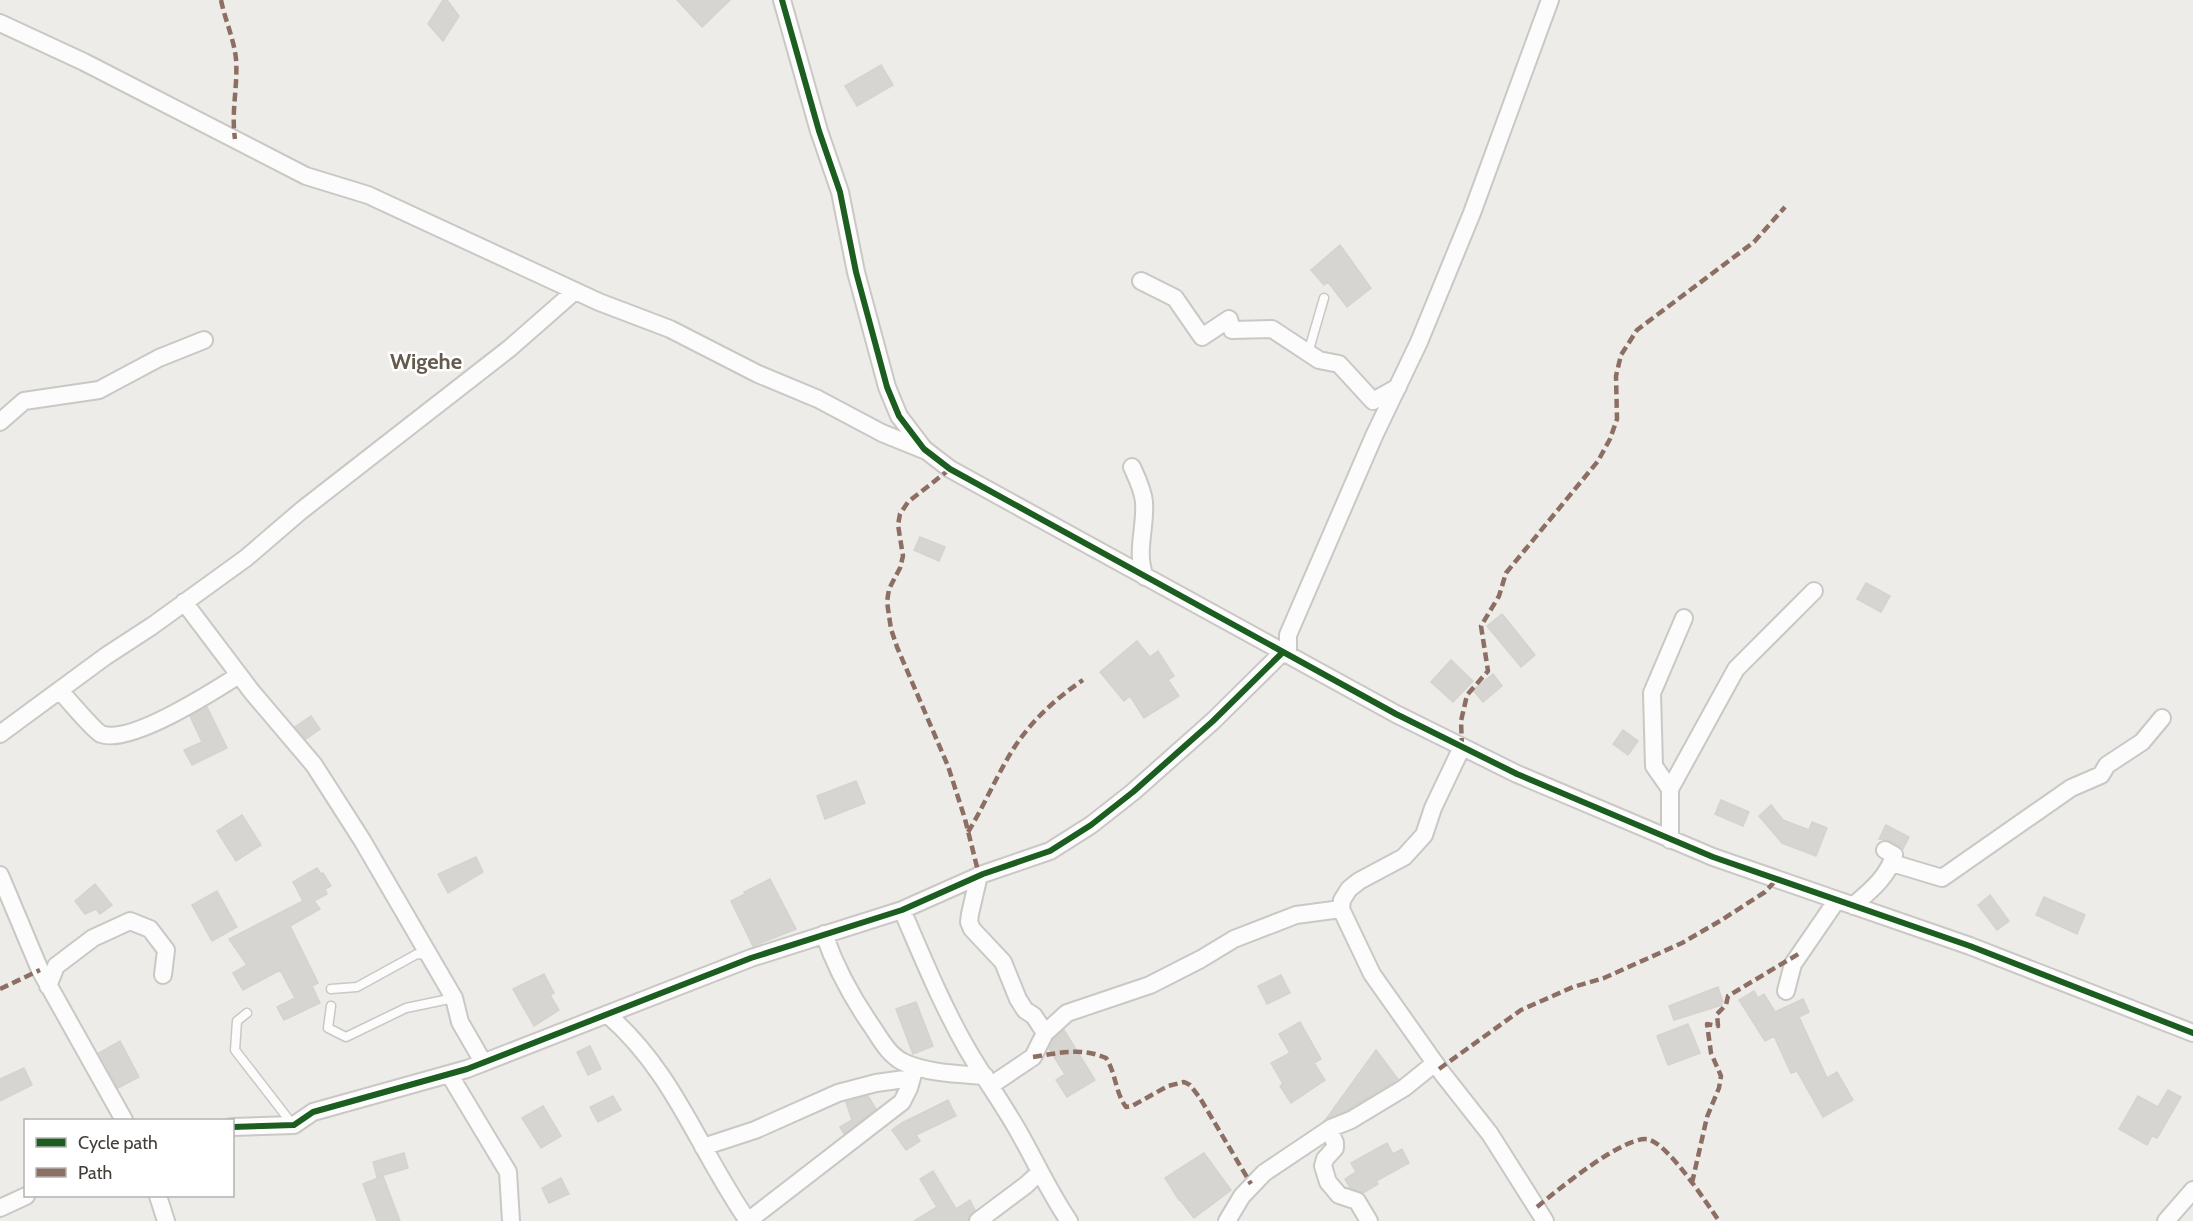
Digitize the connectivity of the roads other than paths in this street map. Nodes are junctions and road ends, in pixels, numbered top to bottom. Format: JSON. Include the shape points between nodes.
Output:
{"nodes":[{"id":1,"x":782,"y":0,"type":"edge"},
{"id":2,"x":1550,"y":0,"type":"edge"},
{"id":3,"x":0,"y":23,"type":"edge"},
{"id":4,"x":1141,"y":281,"type":"dead end"},
{"id":5,"x":575,"y":291,"type":"junction"},
{"id":6,"x":1324,"y":298,"type":"dead end"},
{"id":7,"x":204,"y":340,"type":"dead end"},
{"id":8,"x":1308,"y":353,"type":"junction"},
{"id":9,"x":1398,"y":387,"type":"junction"},
{"id":10,"x":0,"y":422,"type":"edge"},
{"id":11,"x":928,"y":452,"type":"junction"},
{"id":12,"x":1132,"y":467,"type":"dead end"},
{"id":13,"x":1145,"y":577,"type":"junction"},
{"id":14,"x":1814,"y":591,"type":"dead end"},
{"id":15,"x":184,"y":602,"type":"junction"},
{"id":16,"x":1684,"y":618,"type":"dead end"},
{"id":17,"x":1285,"y":653,"type":"junction"},
{"id":18,"x":239,"y":675,"type":"junction"},
{"id":19,"x":60,"y":691,"type":"junction"},
{"id":20,"x":2162,"y":718,"type":"dead end"},
{"id":21,"x":0,"y":734,"type":"edge"},
{"id":22,"x":1462,"y":747,"type":"junction"},
{"id":23,"x":1670,"y":789,"type":"junction"},
{"id":24,"x":1670,"y":840,"type":"junction"},
{"id":25,"x":0,"y":875,"type":"edge"},
{"id":26,"x":979,"y":876,"type":"junction"},
{"id":27,"x":1837,"y":900,"type":"junction"},
{"id":28,"x":1853,"y":906,"type":"junction"},
{"id":29,"x":1341,"y":909,"type":"junction"},
{"id":30,"x":902,"y":910,"type":"junction"},
{"id":31,"x":824,"y":934,"type":"junction"},
{"id":32,"x":429,"y":955,"type":"junction"},
{"id":33,"x":163,"y":975,"type":"dead end"},
{"id":34,"x":48,"y":986,"type":"junction"},
{"id":35,"x":332,"y":989,"type":"dead end"},
{"id":36,"x":1786,"y":991,"type":"dead end"},
{"id":37,"x":454,"y":998,"type":"junction"},
{"id":38,"x":331,"y":1006,"type":"dead end"},
{"id":39,"x":247,"y":1013,"type":"dead end"},
{"id":40,"x":607,"y":1014,"type":"junction"},
{"id":41,"x":1045,"y":1033,"type":"junction"},
{"id":42,"x":2193,"y":1033,"type":"edge"},
{"id":43,"x":483,"y":1062,"type":"junction"},
{"id":44,"x":1435,"y":1064,"type":"junction"},
{"id":45,"x":913,"y":1073,"type":"junction"},
{"id":46,"x":449,"y":1074,"type":"junction"},
{"id":47,"x":988,"y":1081,"type":"junction"},
{"id":48,"x":123,"y":1119,"type":"edge"},
{"id":49,"x":294,"y":1125,"type":"junction"},
{"id":50,"x":234,"y":1127,"type":"edge"},
{"id":51,"x":1329,"y":1129,"type":"junction"},
{"id":52,"x":704,"y":1147,"type":"junction"},
{"id":53,"x":1040,"y":1172,"type":"junction"},
{"id":54,"x":2193,"y":1190,"type":"edge"},
{"id":55,"x":24,"y":1197,"type":"edge"},
{"id":56,"x":158,"y":1197,"type":"edge"},
{"id":57,"x":0,"y":1208,"type":"edge"},
{"id":58,"x":166,"y":1221,"type":"edge"},
{"id":59,"x":512,"y":1221,"type":"edge"},
{"id":60,"x":748,"y":1221,"type":"edge"},
{"id":61,"x":978,"y":1221,"type":"edge"},
{"id":62,"x":1069,"y":1221,"type":"edge"},
{"id":63,"x":1227,"y":1221,"type":"edge"},
{"id":64,"x":1370,"y":1221,"type":"edge"},
{"id":65,"x":1545,"y":1221,"type":"edge"},
{"id":66,"x":2166,"y":1221,"type":"edge"}],
"edges":[{"from":1,"to":11,"type":"street","via":[[840,192],[856,272],[887,387],[899,416]]},
{"from":2,"to":9,"type":"street","via":[[1472,213]]},
{"from":3,"to":5,"type":"street","via":[[306,176],[368,195]]},
{"from":4,"to":8,"type":"street","via":[[1175,298],[1202,337],[1228,319],[1232,330],[1272,329]]},
{"from":5,"to":11,"type":"street","via":[[670,329]]},
{"from":5,"to":15,"type":"street","via":[[510,348],[246,558]]},
{"from":6,"to":8,"type":"lane"},
{"from":7,"to":10,"type":"street","via":[[159,358],[99,390],[24,400]]},
{"from":8,"to":9,"type":"street","via":[[1339,364],[1373,401]]},
{"from":9,"to":17,"type":"street","via":[[1288,635]]},
{"from":11,"to":13,"type":"street","via":[[950,469]]},
{"from":12,"to":13,"type":"street","via":[[1144,495],[1140,553]]},
{"from":13,"to":17,"type":"street"},
{"from":14,"to":23,"type":"street","via":[[1736,669]]},
{"from":15,"to":18,"type":"street"},
{"from":15,"to":19,"type":"street"},
{"from":16,"to":23,"type":"street","via":[[1652,693],[1654,766]]},
{"from":17,"to":22,"type":"street"},
{"from":17,"to":26,"type":"street","via":[[1213,722],[1091,825],[1050,850]]},
{"from":18,"to":19,"type":"street","via":[[183,711],[128,732],[108,735],[98,732]]},
{"from":18,"to":32,"type":"street","via":[[314,765]]},
{"from":19,"to":21,"type":"street"},
{"from":20,"to":28,"type":"street","via":[[2142,742],[2107,765],[2101,775],[2071,788],[1942,878],[1888,857],[1875,887]]},
{"from":22,"to":24,"type":"street"},
{"from":22,"to":29,"type":"street","via":[[1424,835],[1404,857],[1359,880],[1342,900]]},
{"from":23,"to":24,"type":"street"},
{"from":24,"to":27,"type":"street"},
{"from":25,"to":34,"type":"street"},
{"from":26,"to":30,"type":"street"},
{"from":26,"to":41,"type":"street","via":[[969,922],[1003,962],[1018,999]]},
{"from":27,"to":28,"type":"street"},
{"from":27,"to":36,"type":"street","via":[[1793,964]]},
{"from":28,"to":42,"type":"street","via":[[1970,946]]},
{"from":29,"to":41,"type":"street","via":[[1296,915],[1234,939],[1150,985],[1067,1013]]},
{"from":29,"to":44,"type":"street","via":[[1372,974]]},
{"from":30,"to":31,"type":"street"},
{"from":30,"to":47,"type":"street","via":[[956,1026]]},
{"from":31,"to":40,"type":"street"},
{"from":31,"to":45,"type":"street","via":[[855,1002],[888,1050]]},
{"from":32,"to":35,"type":"lane","via":[[417,954],[357,987]]},
{"from":32,"to":37,"type":"street"},
{"from":33,"to":34,"type":"street","via":[[166,950],[150,929],[130,921],[93,938],[56,966]]},
{"from":34,"to":48,"type":"street"},
{"from":37,"to":38,"type":"lane","via":[[406,1008],[346,1037],[328,1028]]},
{"from":37,"to":43,"type":"street","via":[[460,1022]]},
{"from":39,"to":49,"type":"lane","via":[[237,1021],[235,1050]]},
{"from":40,"to":43,"type":"street"},
{"from":40,"to":52,"type":"street","via":[[658,1068]]},
{"from":41,"to":47,"type":"street","via":[[1033,1057]]},
{"from":43,"to":46,"type":"street"},
{"from":44,"to":51,"type":"street","via":[[1404,1088]]},
{"from":44,"to":65,"type":"street","via":[[1490,1134]]},
{"from":45,"to":47,"type":"street"},
{"from":45,"to":52,"type":"street","via":[[838,1093],[755,1130]]},
{"from":45,"to":60,"type":"street","via":[[902,1102]]},
{"from":46,"to":49,"type":"street","via":[[313,1112]]},
{"from":46,"to":59,"type":"street","via":[[508,1172]]},
{"from":47,"to":53,"type":"street"},
{"from":49,"to":50,"type":"street"},
{"from":51,"to":63,"type":"street","via":[[1251,1184]]},
{"from":51,"to":64,"type":"street","via":[[1335,1148],[1323,1166],[1328,1182],[1339,1195],[1357,1201]]},
{"from":52,"to":60,"type":"street"},
{"from":53,"to":61,"type":"street"},
{"from":53,"to":62,"type":"street"},
{"from":54,"to":66,"type":"street"},
{"from":55,"to":57,"type":"street"},
{"from":56,"to":58,"type":"street"}]}
